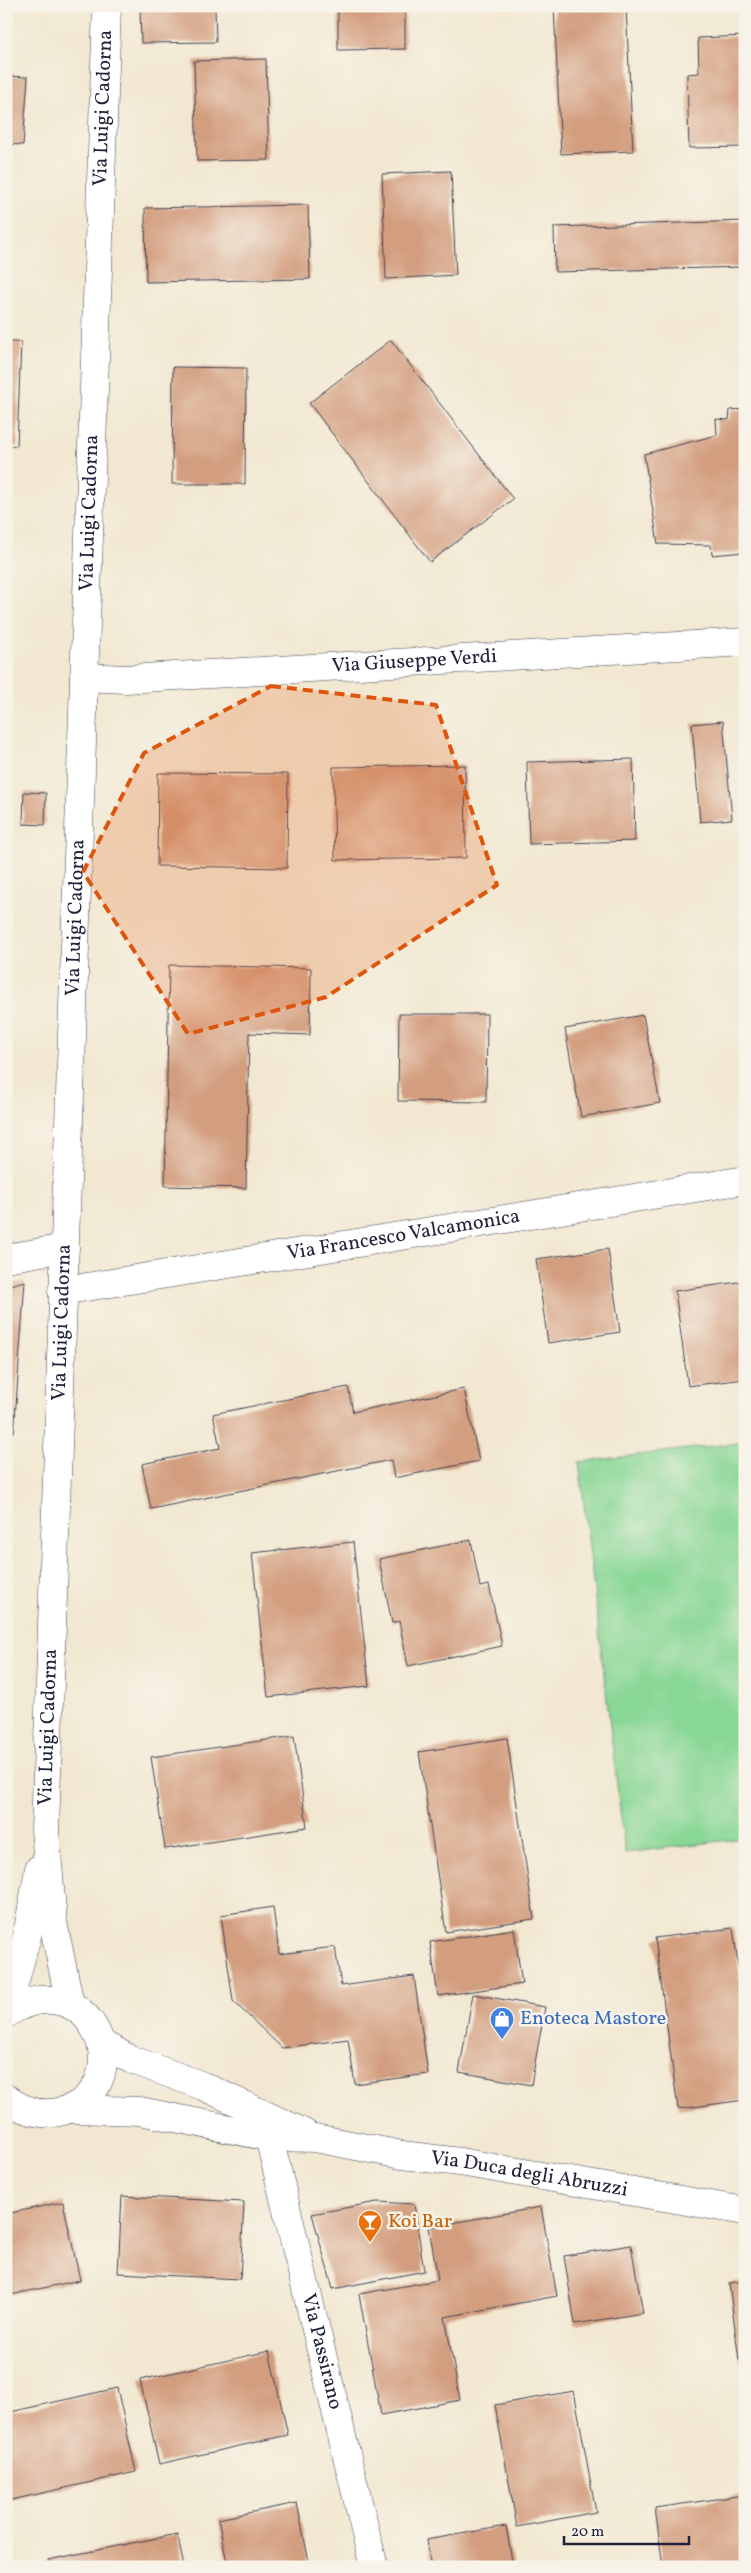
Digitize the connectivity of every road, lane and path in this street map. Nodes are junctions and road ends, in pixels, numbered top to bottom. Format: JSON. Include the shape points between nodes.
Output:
{"nodes":[{"id":1,"x":107,"y":6,"type":"edge"},
{"id":2,"x":745,"y":642,"type":"edge"},
{"id":3,"x":84,"y":678,"type":"junction"},
{"id":4,"x":745,"y":1180,"type":"edge"},
{"id":5,"x":65,"y":1248,"type":"junction"},
{"id":6,"x":6,"y":1258,"type":"edge"},
{"id":7,"x":62,"y":1291,"type":"junction"},
{"id":8,"x":45,"y":1830,"type":"junction"},
{"id":9,"x":70,"y":2004,"type":"junction"},
{"id":10,"x":6,"y":2014,"type":"edge"},
{"id":11,"x":102,"y":2044,"type":"junction"},
{"id":12,"x":11,"y":2107,"type":"edge"},
{"id":13,"x":70,"y":2109,"type":"junction"},
{"id":14,"x":268,"y":2137,"type":"junction"},
{"id":15,"x":314,"y":2138,"type":"junction"},
{"id":16,"x":745,"y":2211,"type":"edge"},
{"id":17,"x":374,"y":2567,"type":"edge"}],
"edges":[{"from":1,"to":3,"type":"street","name":"Via Luigi Cadorna"},
{"from":2,"to":3,"type":"street","name":"Via Giuseppe Verdi","via":[[126,679]]},
{"from":3,"to":5,"type":"street","name":"Via Luigi Cadorna"},
{"from":4,"to":7,"type":"street","name":"Via Francesco Valcamonica"},
{"from":5,"to":6,"type":"street"},
{"from":5,"to":7,"type":"street","name":"Via Luigi Cadorna"},
{"from":7,"to":8,"type":"street","name":"Via Luigi Cadorna"},
{"from":8,"to":9,"type":"street","name":"Via Luigi Cadorna","via":[[53,1922]]},
{"from":8,"to":10,"type":"street","name":"Via Luigi Cadorna","via":[[27,1936]]},
{"from":9,"to":10,"type":"street","via":[[53,1999],[36,2000]]},
{"from":9,"to":11,"type":"street","via":[[96,2027]]},
{"from":11,"to":13,"type":"street","via":[[103,2063],[97,2082],[86,2098]]},
{"from":11,"to":15,"type":"street","name":"Via Duca degli Abruzzi","via":[[130,2059],[203,2086]]},
{"from":12,"to":13,"type":"street","name":"Via Duca degli Abruzzi","via":[[37,2113]]},
{"from":13,"to":14,"type":"street","name":"Via Duca degli Abruzzi","via":[[140,2111]]},
{"from":14,"to":15,"type":"street","name":"Via Duca degli Abruzzi"},
{"from":14,"to":17,"type":"street","name":"Via Passirano"},
{"from":15,"to":16,"type":"street","name":"Via Duca degli Abruzzi"}]}
